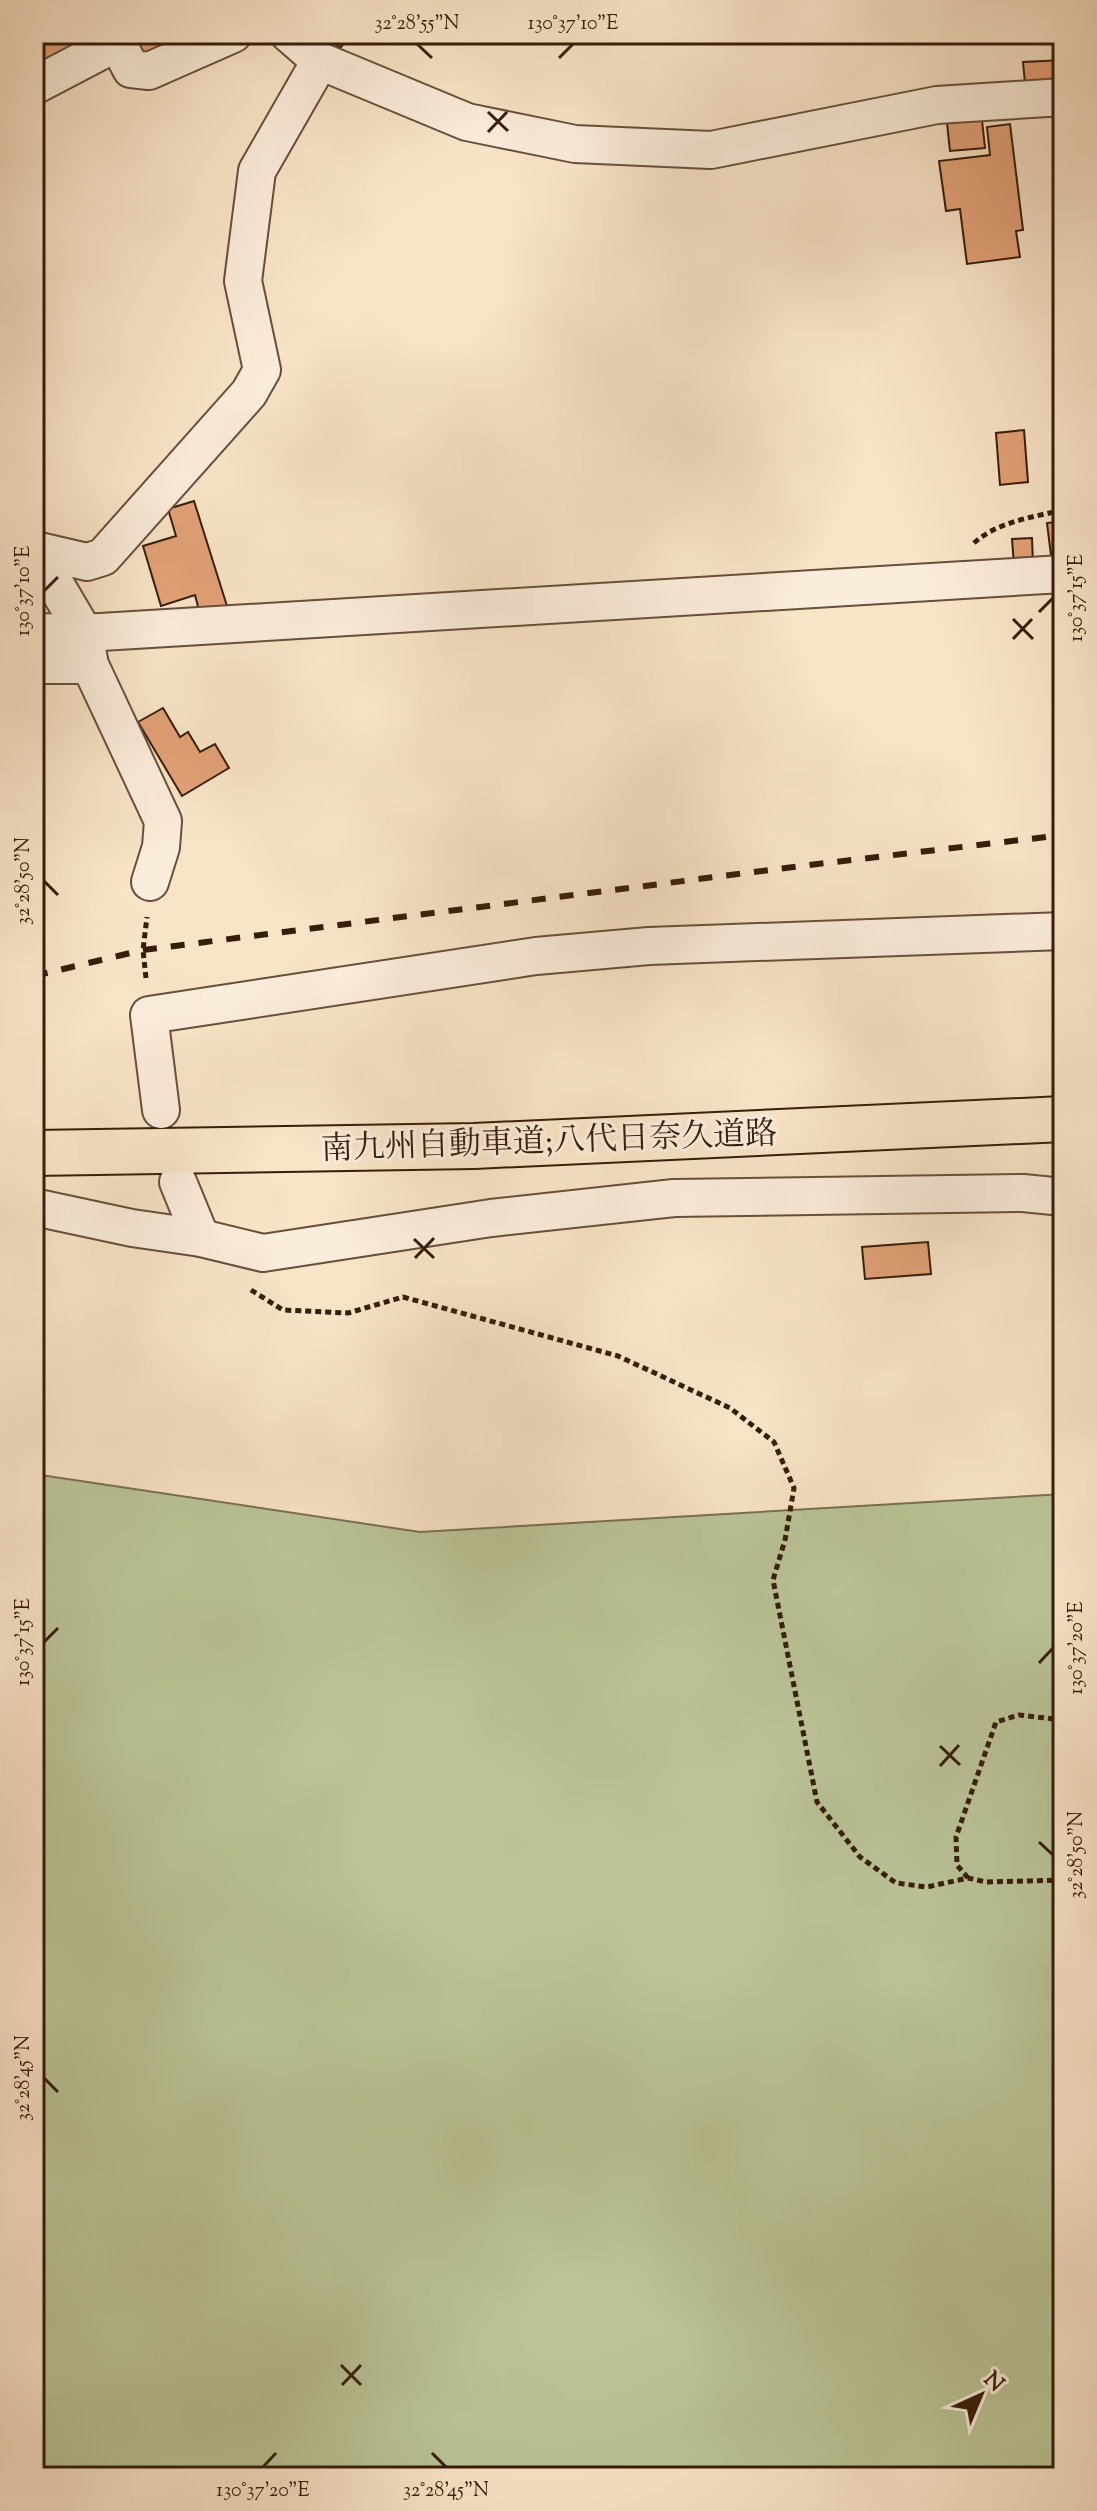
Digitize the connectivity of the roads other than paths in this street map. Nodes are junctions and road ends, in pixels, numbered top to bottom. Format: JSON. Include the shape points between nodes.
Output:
{"nodes":[{"id":1,"x":233,"y":34,"type":"edge"},
{"id":2,"x":289,"y":34,"type":"edge"},
{"id":3,"x":115,"y":38,"type":"edge"},
{"id":4,"x":320,"y":61,"type":"junction"},
{"id":5,"x":34,"y":86,"type":"edge"},
{"id":6,"x":1063,"y":97,"type":"edge"},
{"id":7,"x":34,"y":549,"type":"edge"},
{"id":8,"x":1063,"y":574,"type":"edge"},
{"id":9,"x":34,"y":632,"type":"edge"},
{"id":10,"x":87,"y":649,"type":"junction"},
{"id":11,"x":34,"y":665,"type":"edge"},
{"id":12,"x":150,"y":882,"type":"dead end"},
{"id":13,"x":1063,"y":931,"type":"edge"},
{"id":14,"x":161,"y":1110,"type":"dead end"},
{"id":15,"x":1063,"y":1119,"type":"edge"},
{"id":16,"x":34,"y":1153,"type":"edge"},
{"id":17,"x":178,"y":1182,"type":"dead end"},
{"id":18,"x":1063,"y":1197,"type":"edge"},
{"id":19,"x":34,"y":1207,"type":"edge"},
{"id":20,"x":201,"y":1238,"type":"junction"}],
"edges":[{"from":1,"to":3,"type":"street","via":[[149,71],[131,69]]},
{"from":2,"to":4,"type":"street"},
{"from":3,"to":5,"type":"street"},
{"from":4,"to":6,"type":"street","via":[[467,122],[575,144],[711,150],[937,105]]},
{"from":4,"to":7,"type":"street","via":[[257,171],[243,281],[262,370],[249,393],[103,557],[87,562]]},
{"from":7,"to":10,"type":"street"},
{"from":8,"to":10,"type":"street"},
{"from":9,"to":10,"type":"street"},
{"from":10,"to":11,"type":"street"},
{"from":10,"to":12,"type":"street","via":[[163,821]]},
{"from":13,"to":14,"type":"street","via":[[649,946],[536,956],[149,1015]]},
{"from":15,"to":16,"type":"highway","name":"南九州自動車道;八代日奈久道路","via":[[474,1146]]},
{"from":17,"to":20,"type":"street"},
{"from":18,"to":20,"type":"street","via":[[1023,1193],[674,1198],[491,1218],[263,1253]]},
{"from":19,"to":20,"type":"street"}]}
